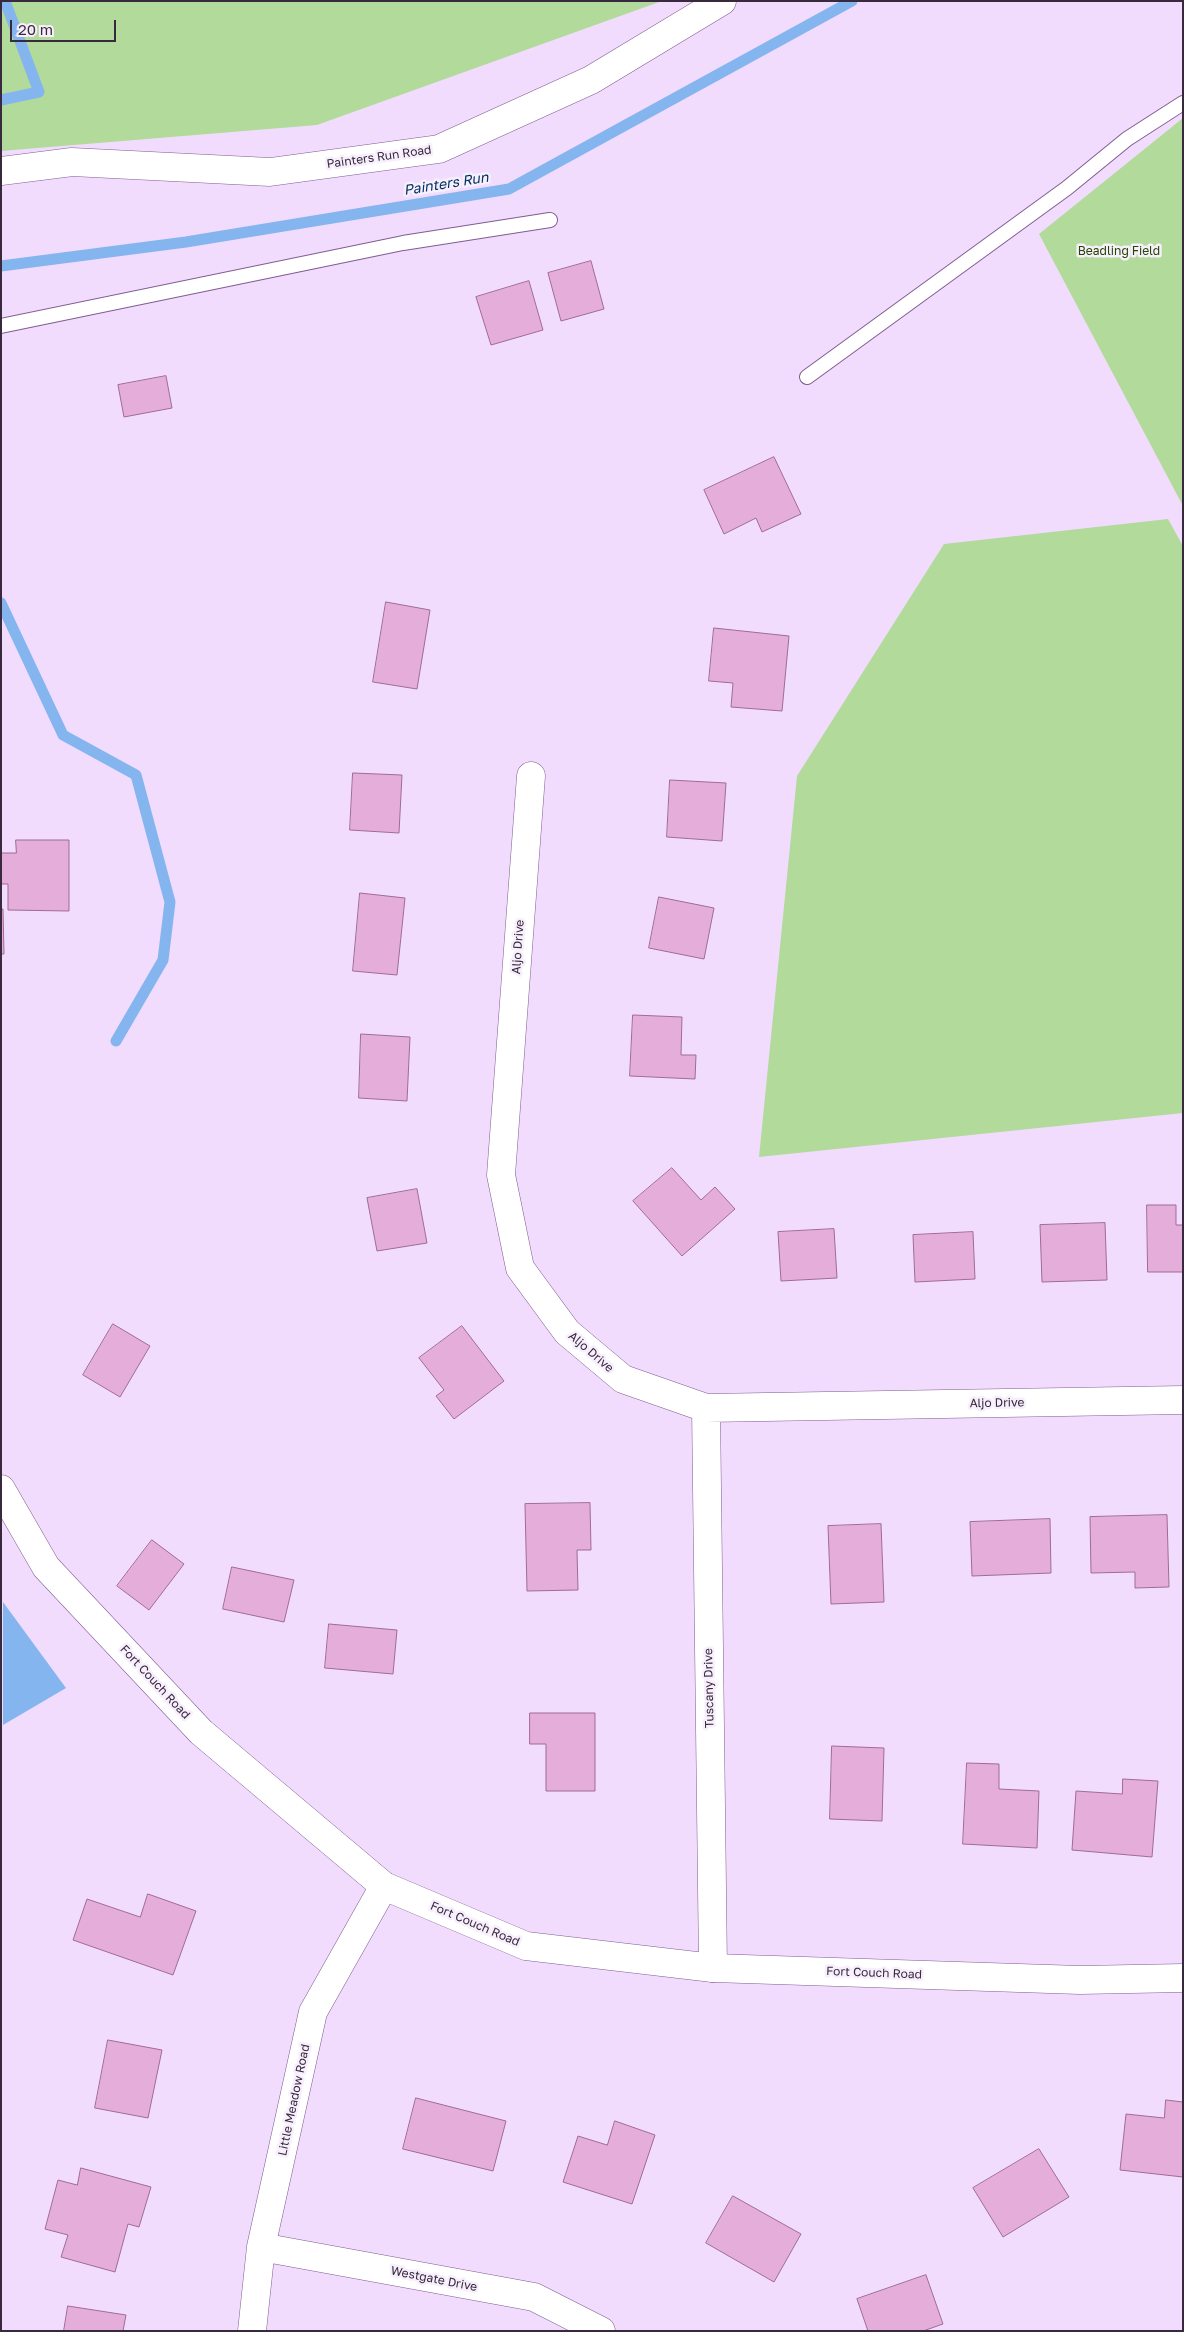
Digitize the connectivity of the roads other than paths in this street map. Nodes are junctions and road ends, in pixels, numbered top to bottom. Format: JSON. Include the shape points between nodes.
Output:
{"nodes":[{"id":1,"x":722,"y":1,"type":"edge"},
{"id":2,"x":1183,"y":103,"type":"edge"},
{"id":3,"x":1,"y":171,"type":"edge"},
{"id":4,"x":550,"y":220,"type":"dead end"},
{"id":5,"x":1,"y":326,"type":"edge"},
{"id":6,"x":807,"y":377,"type":"dead end"},
{"id":7,"x":531,"y":776,"type":"dead end"},
{"id":8,"x":1183,"y":1400,"type":"edge"},
{"id":9,"x":706,"y":1408,"type":"junction"},
{"id":10,"x":1,"y":1489,"type":"edge"},
{"id":11,"x":384,"y":1886,"type":"junction"},
{"id":12,"x":713,"y":1968,"type":"junction"},
{"id":13,"x":1183,"y":1978,"type":"edge"},
{"id":14,"x":262,"y":2247,"type":"junction"},
{"id":15,"x":252,"y":2331,"type":"edge"},
{"id":16,"x":601,"y":2331,"type":"edge"}],
"edges":[{"from":1,"to":3,"type":"street","name":"Painters Run Road","via":[[591,80],[439,149],[270,172],[72,162]]},
{"from":2,"to":6,"type":"lane","via":[[1127,139],[1067,188]]},
{"from":4,"to":5,"type":"lane","via":[[403,244]]},
{"from":7,"to":9,"type":"street","name":"Aljo Drive","via":[[501,1175],[520,1268],[567,1332],[623,1379]]},
{"from":8,"to":9,"type":"street","name":"Aljo Drive"},
{"from":9,"to":12,"type":"street","name":"Tuscany Drive"},
{"from":10,"to":11,"type":"street","name":"Fort Couch Road","via":[[46,1566],[201,1732]]},
{"from":11,"to":12,"type":"street","name":"Fort Couch Road","via":[[526,1946]]},
{"from":11,"to":14,"type":"street","name":"Little Meadow Road","via":[[314,2012]]},
{"from":12,"to":13,"type":"street","name":"Fort Couch Road","via":[[1080,1980]]},
{"from":14,"to":15,"type":"street","name":"Little Meadow Road"},
{"from":14,"to":16,"type":"street","name":"Westgate Drive","via":[[534,2297]]}]}
